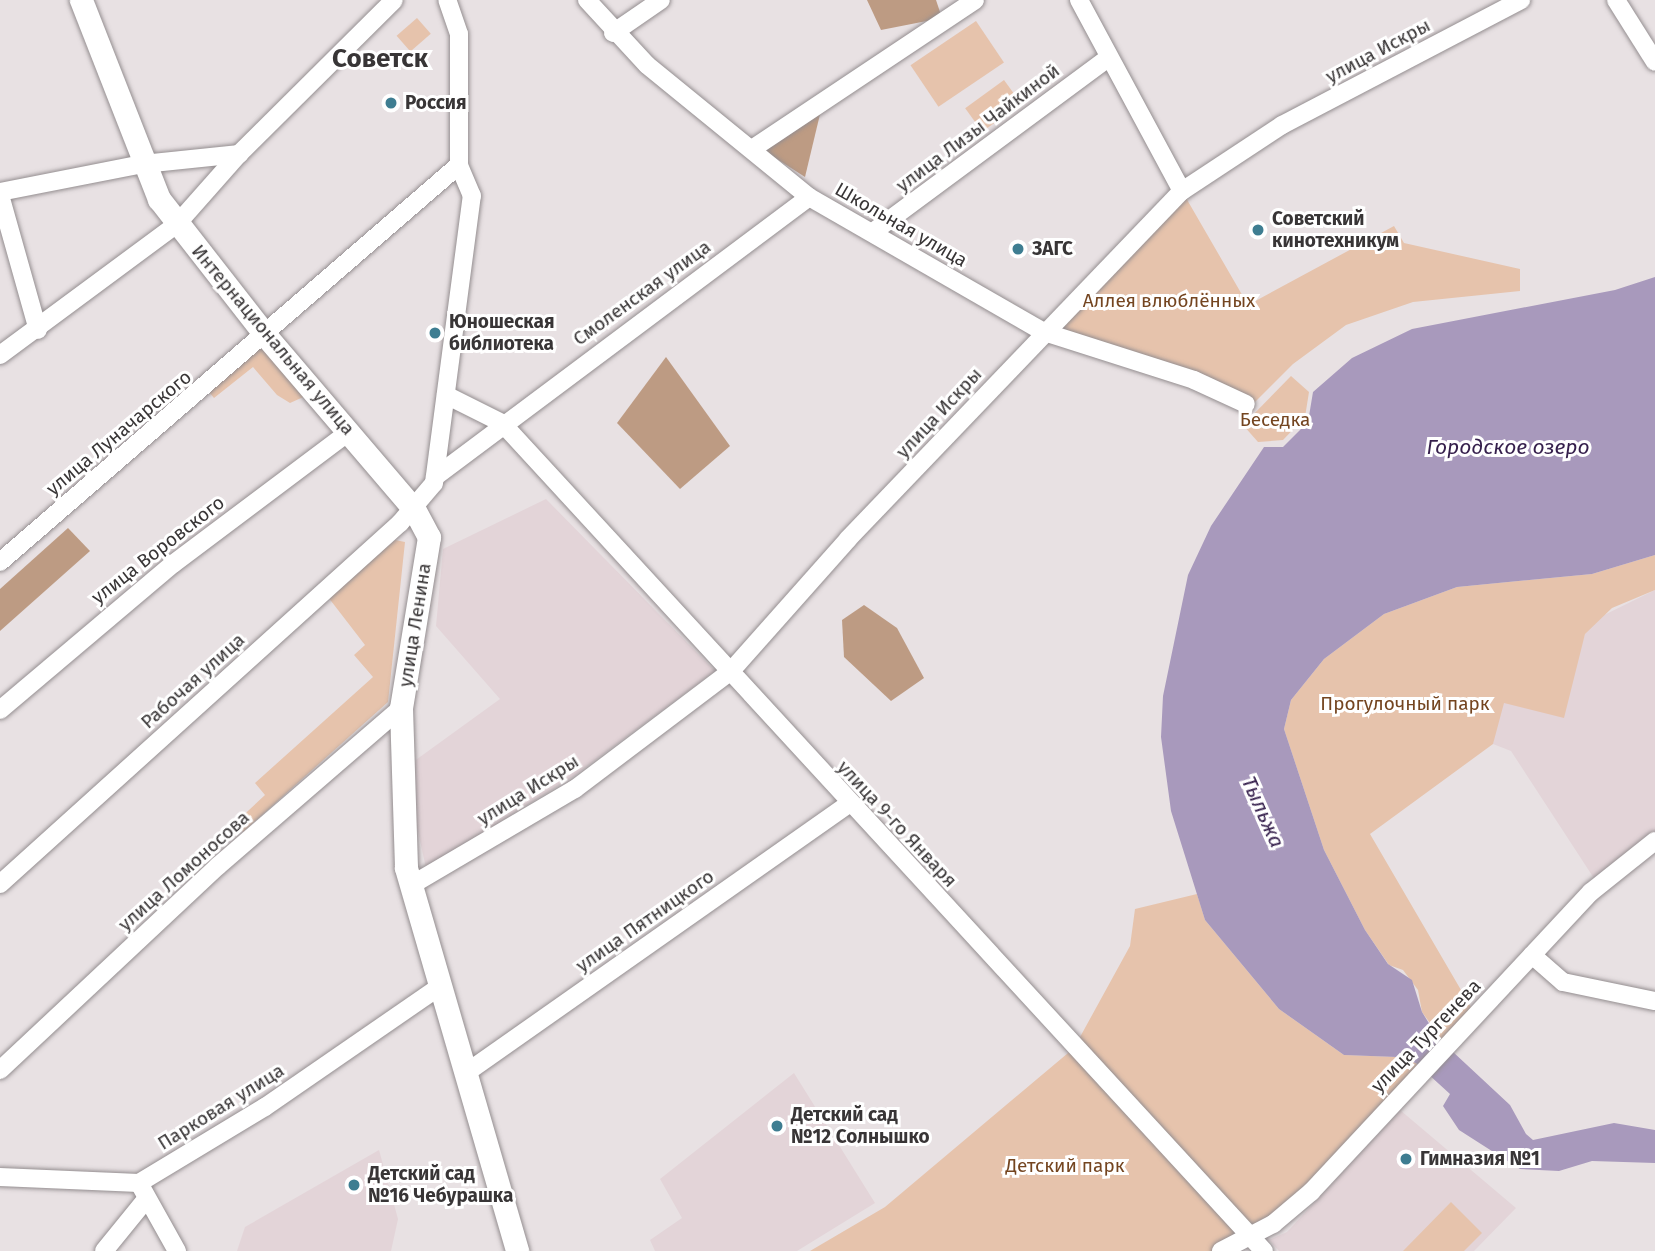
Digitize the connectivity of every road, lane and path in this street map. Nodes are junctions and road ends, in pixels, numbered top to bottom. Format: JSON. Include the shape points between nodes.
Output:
{"nodes":[{"id":1,"x":81,"y":0,"type":"edge"},
{"id":2,"x":394,"y":0,"type":"edge"},
{"id":3,"x":447,"y":0,"type":"edge"},
{"id":4,"x":586,"y":0,"type":"edge"},
{"id":5,"x":661,"y":0,"type":"edge"},
{"id":6,"x":975,"y":0,"type":"edge"},
{"id":7,"x":1079,"y":0,"type":"edge"},
{"id":8,"x":1521,"y":0,"type":"edge"},
{"id":9,"x":1616,"y":0,"type":"edge"},
{"id":10,"x":613,"y":33,"type":"junction"},
{"id":11,"x":1108,"y":58,"type":"junction"},
{"id":12,"x":1655,"y":62,"type":"edge"},
{"id":13,"x":752,"y":149,"type":"junction"},
{"id":14,"x":239,"y":154,"type":"junction"},
{"id":15,"x":143,"y":164,"type":"junction"},
{"id":16,"x":458,"y":165,"type":"junction"},
{"id":17,"x":1182,"y":191,"type":"junction"},
{"id":18,"x":0,"y":193,"type":"edge"},
{"id":19,"x":809,"y":197,"type":"junction"},
{"id":20,"x":177,"y":224,"type":"junction"},
{"id":21,"x":873,"y":232,"type":"junction"},
{"id":22,"x":38,"y":330,"type":"junction"},
{"id":23,"x":1044,"y":332,"type":"junction"},
{"id":24,"x":266,"y":336,"type":"junction"},
{"id":25,"x":0,"y":355,"type":"edge"},
{"id":26,"x":446,"y":395,"type":"junction"},
{"id":27,"x":1246,"y":404,"type":"dead end"},
{"id":28,"x":502,"y":423,"type":"junction"},
{"id":29,"x":349,"y":432,"type":"junction"},
{"id":30,"x":434,"y":480,"type":"junction"},
{"id":31,"x":414,"y":509,"type":"junction"},
{"id":32,"x":429,"y":537,"type":"junction"},
{"id":33,"x":0,"y":562,"type":"edge"},
{"id":34,"x":731,"y":671,"type":"junction"},
{"id":35,"x":401,"y":708,"type":"junction"},
{"id":36,"x":0,"y":710,"type":"edge"},
{"id":37,"x":849,"y":804,"type":"junction"},
{"id":38,"x":1655,"y":841,"type":"edge"},
{"id":39,"x":0,"y":884,"type":"edge"},
{"id":40,"x":410,"y":886,"type":"junction"},
{"id":41,"x":1532,"y":955,"type":"junction"},
{"id":42,"x":439,"y":987,"type":"junction"},
{"id":43,"x":1655,"y":1001,"type":"edge"},
{"id":44,"x":0,"y":1070,"type":"edge"},
{"id":45,"x":466,"y":1073,"type":"junction"},
{"id":46,"x":0,"y":1177,"type":"edge"},
{"id":47,"x":143,"y":1191,"type":"junction"},
{"id":48,"x":1250,"y":1236,"type":"junction"},
{"id":49,"x":104,"y":1251,"type":"edge"},
{"id":50,"x":177,"y":1251,"type":"edge"},
{"id":51,"x":517,"y":1251,"type":"edge"},
{"id":52,"x":1221,"y":1251,"type":"edge"},
{"id":53,"x":1264,"y":1251,"type":"edge"}],
"edges":[{"from":1,"to":15,"type":"main road","name":"Интернациональная улица"},
{"from":2,"to":14,"type":"street"},
{"from":3,"to":16,"type":"street","via":[[459,34]]},
{"from":4,"to":10,"type":"street","name":"Школьная улица"},
{"from":5,"to":10,"type":"street"},
{"from":6,"to":13,"type":"street"},
{"from":7,"to":11,"type":"street"},
{"from":8,"to":17,"type":"street","name":"улица Искры","via":[[1282,125]]},
{"from":9,"to":12,"type":"street"},
{"from":10,"to":13,"type":"street","name":"Школьная улица"},
{"from":11,"to":17,"type":"street"},
{"from":11,"to":21,"type":"street","name":"улица Лизы Чайкиной"},
{"from":13,"to":19,"type":"street","name":"Школьная улица"},
{"from":14,"to":15,"type":"street"},
{"from":14,"to":20,"type":"street"},
{"from":15,"to":18,"type":"street"},
{"from":15,"to":20,"type":"main road","name":"Интернациональная улица"},
{"from":16,"to":24,"type":"street","name":"улица Луначарского"},
{"from":16,"to":26,"type":"street","via":[[472,196]]},
{"from":17,"to":23,"type":"street","name":"улица Искры"},
{"from":18,"to":22,"type":"street"},
{"from":19,"to":21,"type":"street","name":"Школьная улица"},
{"from":19,"to":28,"type":"street","name":"Смоленская улица"},
{"from":20,"to":22,"type":"street"},
{"from":20,"to":24,"type":"main road","name":"Интернациональная улица"},
{"from":21,"to":23,"type":"street","name":"Школьная улица"},
{"from":22,"to":25,"type":"street"},
{"from":23,"to":27,"type":"street","name":"Школьная улица","via":[[1194,380]]},
{"from":23,"to":34,"type":"street","name":"улица Искры"},
{"from":24,"to":29,"type":"main road","name":"Интернациональная улица"},
{"from":24,"to":33,"type":"street","name":"улица Луначарского"},
{"from":26,"to":28,"type":"street"},
{"from":26,"to":30,"type":"street"},
{"from":28,"to":30,"type":"street","name":"Смоленская улица"},
{"from":28,"to":34,"type":"street","name":"улица 9-го Января"},
{"from":29,"to":31,"type":"main road","name":"Интернациональная улица"},
{"from":29,"to":36,"type":"street","name":"улица Воровского","via":[[173,564]]},
{"from":30,"to":31,"type":"street"},
{"from":30,"to":32,"type":"street"},
{"from":31,"to":32,"type":"main road","name":"улица Ленина"},
{"from":31,"to":39,"type":"street","name":"Рабочая улица"},
{"from":32,"to":35,"type":"main road","name":"улица Ленина"},
{"from":34,"to":37,"type":"street","name":"улица 9-го Января"},
{"from":34,"to":40,"type":"street","name":"улица Искры","via":[[575,789]]},
{"from":35,"to":40,"type":"main road","name":"улица Ленина","via":[[402,835]]},
{"from":35,"to":44,"type":"street","name":"улица Ломоносова","via":[[218,866]]},
{"from":37,"to":45,"type":"street","name":"улица Пятницкого"},
{"from":37,"to":48,"type":"street","name":"улица 9-го Января"},
{"from":38,"to":41,"type":"street","name":"улица Тургенева","via":[[1591,892]]},
{"from":40,"to":42,"type":"main road","name":"улица Ленина"},
{"from":41,"to":43,"type":"street","via":[[1563,982]]},
{"from":41,"to":48,"type":"street","name":"улица Тургенева","via":[[1311,1192]]},
{"from":42,"to":45,"type":"main road","name":"улица Ленина"},
{"from":42,"to":47,"type":"street","name":"Парковая улица"},
{"from":45,"to":51,"type":"main road","name":"улица Ленина"},
{"from":46,"to":47,"type":"street"},
{"from":47,"to":49,"type":"street"},
{"from":47,"to":50,"type":"street"},
{"from":48,"to":52,"type":"street","name":"улица Тургенева"},
{"from":48,"to":53,"type":"street","name":"улица 9-го Января"}]}
